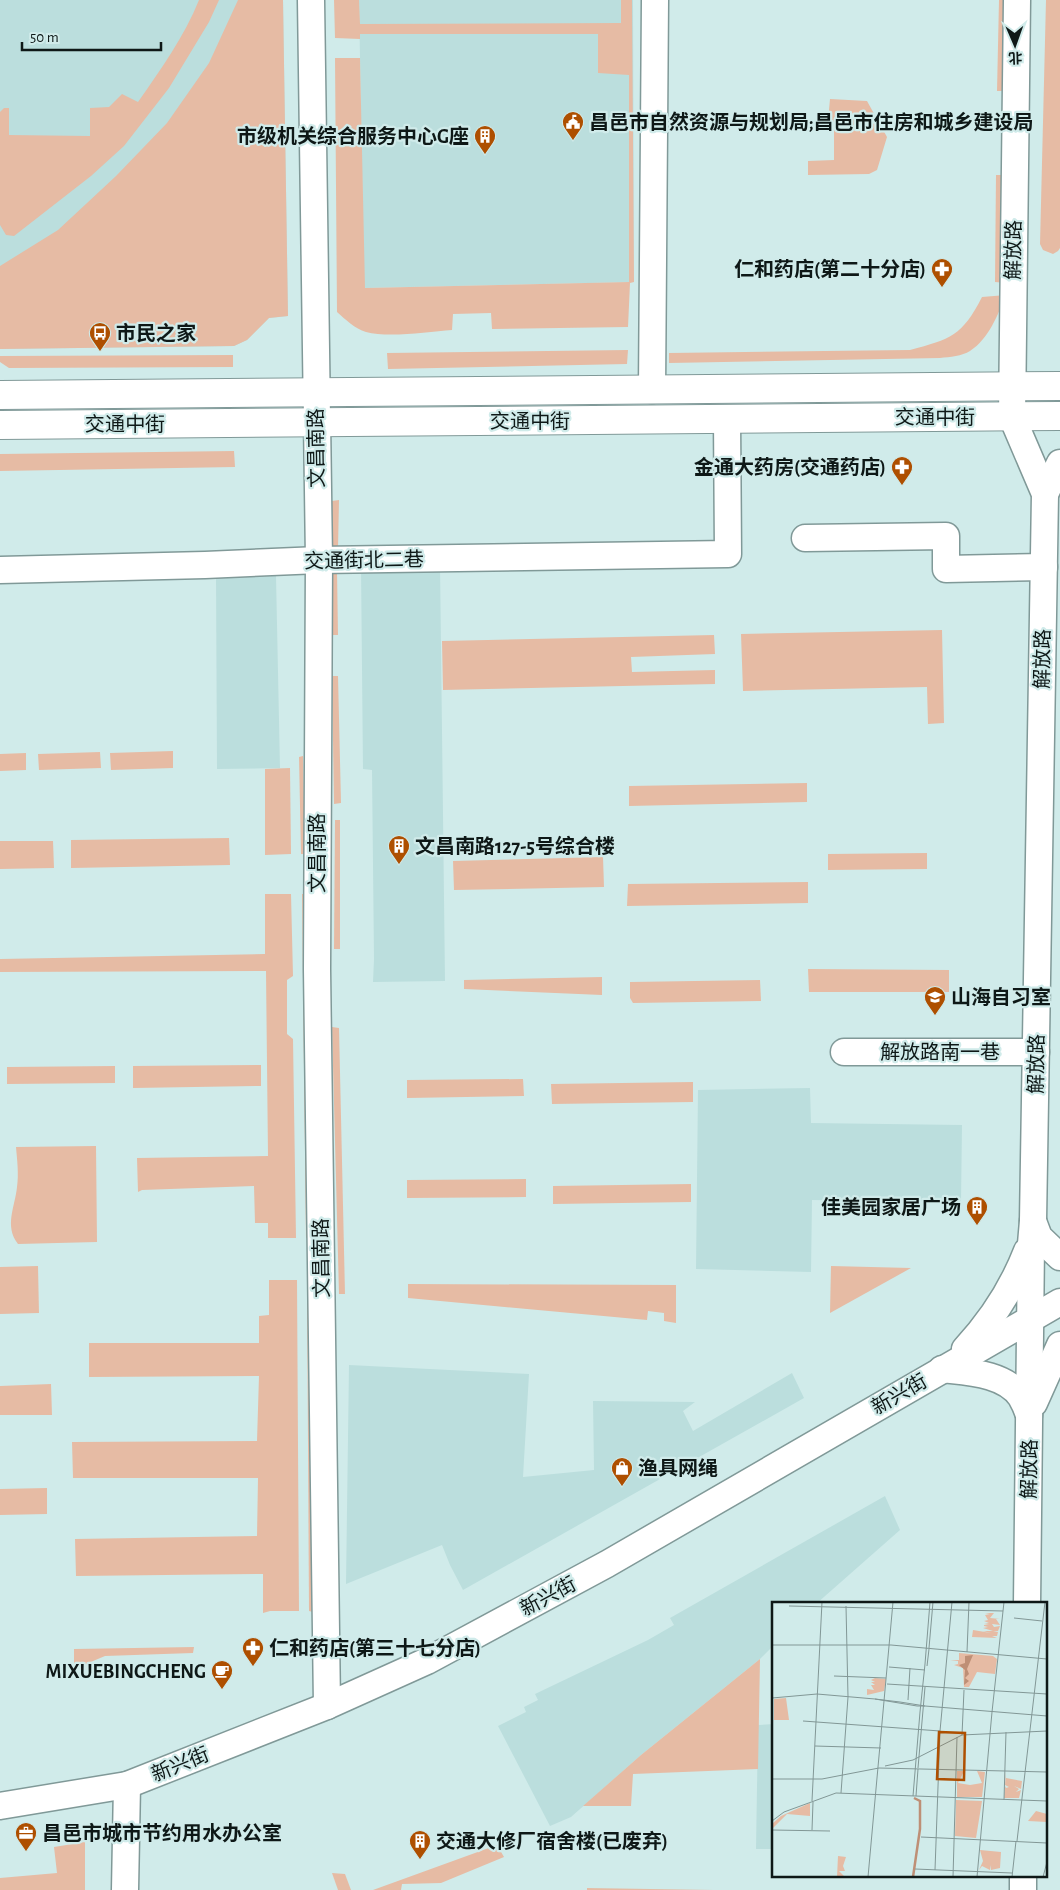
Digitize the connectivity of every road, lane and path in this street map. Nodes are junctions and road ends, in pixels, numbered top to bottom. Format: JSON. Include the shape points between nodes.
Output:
{"nodes":[{"id":1,"x":311,"y":0,"type":"edge"},
{"id":2,"x":655,"y":0,"type":"edge"},
{"id":3,"x":1017,"y":0,"type":"edge"},
{"id":4,"x":1060,"y":386,"type":"edge"},
{"id":5,"x":1012,"y":387,"type":"junction"},
{"id":6,"x":652,"y":390,"type":"junction"},
{"id":7,"x":316,"y":392,"type":"junction"},
{"id":8,"x":0,"y":395,"type":"edge"},
{"id":9,"x":1060,"y":416,"type":"edge"},
{"id":10,"x":1012,"y":417,"type":"junction"},
{"id":11,"x":727,"y":419,"type":"junction"},
{"id":12,"x":316,"y":422,"type":"junction"},
{"id":13,"x":0,"y":425,"type":"edge"},
{"id":14,"x":1060,"y":463,"type":"edge"},
{"id":15,"x":1045,"y":494,"type":"junction"},
{"id":16,"x":805,"y":538,"type":"dead end"},
{"id":17,"x":319,"y":560,"type":"junction"},
{"id":18,"x":1044,"y":567,"type":"junction"},
{"id":19,"x":0,"y":570,"type":"edge"},
{"id":20,"x":844,"y":1052,"type":"dead end"},
{"id":21,"x":1036,"y":1052,"type":"junction"},
{"id":22,"x":1032,"y":1232,"type":"junction"},
{"id":23,"x":1060,"y":1257,"type":"edge"},
{"id":24,"x":1060,"y":1302,"type":"edge"},
{"id":25,"x":1030,"y":1318,"type":"junction"},
{"id":26,"x":1060,"y":1345,"type":"edge"},
{"id":27,"x":947,"y":1366,"type":"junction"},
{"id":28,"x":1029,"y":1415,"type":"junction"},
{"id":29,"x":1027,"y":1602,"type":"edge"},
{"id":30,"x":327,"y":1706,"type":"junction"},
{"id":31,"x":127,"y":1785,"type":"junction"},
{"id":32,"x":0,"y":1806,"type":"edge"},
{"id":33,"x":125,"y":1890,"type":"edge"}],
"edges":[{"from":1,"to":7,"type":"street","name":"文昌南路"},
{"from":2,"to":6,"type":"street"},
{"from":3,"to":5,"type":"street","name":"解放路"},
{"from":4,"to":5,"type":"main road","name":"交通中街"},
{"from":5,"to":6,"type":"main road","name":"交通中街"},
{"from":5,"to":10,"type":"street","name":"解放路"},
{"from":6,"to":7,"type":"main road","name":"交通中街"},
{"from":7,"to":8,"type":"main road","name":"交通中街"},
{"from":7,"to":12,"type":"street","name":"文昌南路"},
{"from":9,"to":10,"type":"main road","name":"交通中街"},
{"from":10,"to":11,"type":"main road","name":"交通中街"},
{"from":10,"to":15,"type":"street","name":"解放路"},
{"from":11,"to":12,"type":"main road","name":"交通中街"},
{"from":11,"to":17,"type":"street","name":"交通街北二巷","via":[[728,554]]},
{"from":12,"to":13,"type":"main road","name":"交通中街"},
{"from":12,"to":17,"type":"street","name":"文昌南路"},
{"from":14,"to":15,"type":"street","name":"解放路"},
{"from":15,"to":18,"type":"street","name":"解放路"},
{"from":16,"to":18,"type":"street","via":[[946,536],[946,569]]},
{"from":17,"to":19,"type":"street","name":"交通街北二巷"},
{"from":17,"to":30,"type":"street","name":"文昌南路","via":[[316,876]]},
{"from":18,"to":21,"type":"street","name":"解放路"},
{"from":20,"to":21,"type":"street","name":"解放路南一巷"},
{"from":21,"to":22,"type":"street","name":"解放路"},
{"from":22,"to":23,"type":"street"},
{"from":22,"to":25,"type":"street","name":"解放路"},
{"from":22,"to":27,"type":"street","via":[[1023,1263],[1004,1296],[979,1333]]},
{"from":24,"to":25,"type":"street","name":"新兴街"},
{"from":25,"to":27,"type":"street","name":"新兴街"},
{"from":25,"to":28,"type":"street","name":"解放路"},
{"from":26,"to":28,"type":"street"},
{"from":27,"to":28,"type":"street","via":[[1004,1383],[1021,1397]]},
{"from":27,"to":30,"type":"street","name":"新兴街","via":[[607,1564],[427,1661]]},
{"from":28,"to":29,"type":"street","name":"解放路"},
{"from":30,"to":31,"type":"street","name":"新兴街"},
{"from":31,"to":32,"type":"street","name":"新兴街"},
{"from":31,"to":33,"type":"street"}]}
